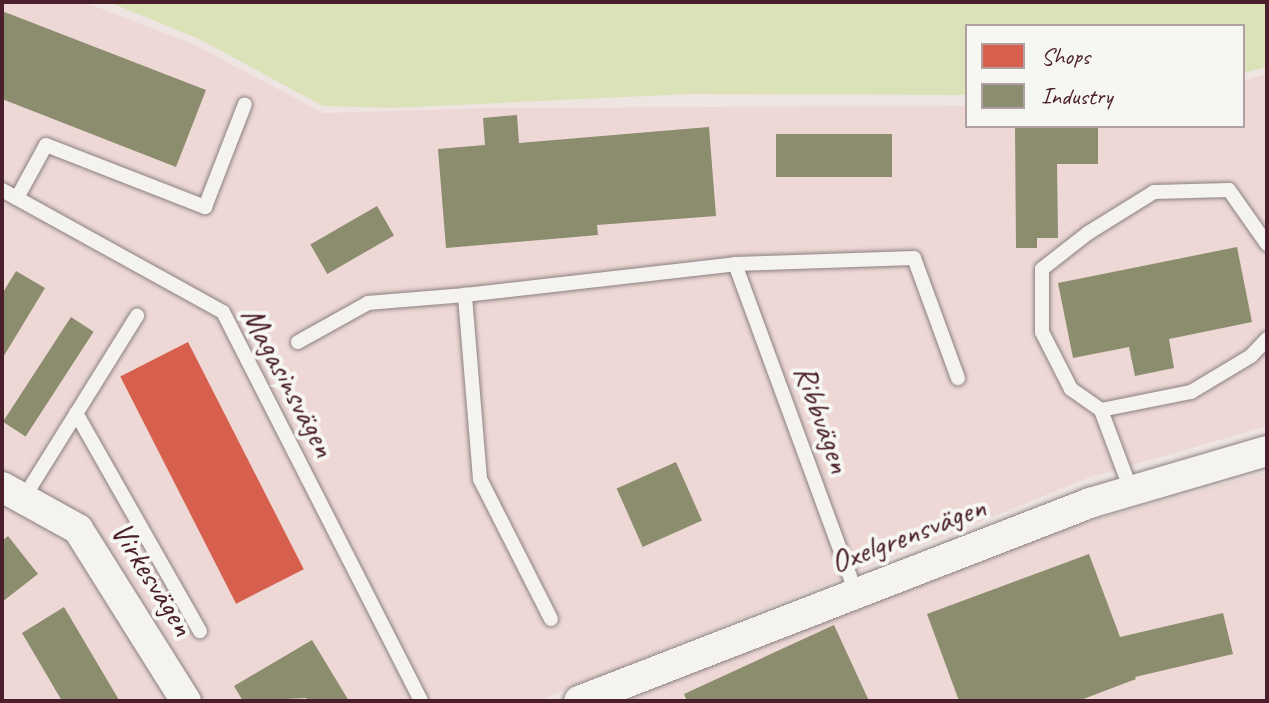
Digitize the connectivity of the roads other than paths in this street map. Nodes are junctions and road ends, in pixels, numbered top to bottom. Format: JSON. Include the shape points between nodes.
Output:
{"nodes":[{"id":1,"x":245,"y":104,"type":"dead end"},
{"id":2,"x":2,"y":190,"type":"edge"},
{"id":3,"x":17,"y":198,"type":"junction"},
{"id":4,"x":1267,"y":244,"type":"edge"},
{"id":5,"x":735,"y":264,"type":"junction"},
{"id":6,"x":465,"y":295,"type":"junction"},
{"id":7,"x":137,"y":316,"type":"dead end"},
{"id":8,"x":1267,"y":339,"type":"edge"},
{"id":9,"x":298,"y":342,"type":"dead end"},
{"id":10,"x":958,"y":378,"type":"dead end"},
{"id":11,"x":1101,"y":410,"type":"junction"},
{"id":12,"x":76,"y":413,"type":"junction"},
{"id":13,"x":1267,"y":451,"type":"edge"},
{"id":14,"x":1131,"y":490,"type":"junction"},
{"id":15,"x":13,"y":493,"type":"edge"},
{"id":16,"x":856,"y":593,"type":"junction"},
{"id":17,"x":551,"y":619,"type":"dead end"},
{"id":18,"x":200,"y":631,"type":"dead end"},
{"id":19,"x":186,"y":701,"type":"edge"},
{"id":20,"x":421,"y":701,"type":"edge"},
{"id":21,"x":579,"y":701,"type":"edge"}],
"edges":[{"from":1,"to":3,"type":"lane","via":[[205,207],[46,145]]},
{"from":2,"to":3,"type":"lane","name":"Magasinsvägen"},
{"from":3,"to":20,"type":"lane","name":"Magasinsvägen","via":[[223,312]]},
{"from":4,"to":11,"type":"lane","via":[[1229,190],[1154,192],[1042,269],[1042,332],[1071,389]]},
{"from":5,"to":6,"type":"lane"},
{"from":5,"to":10,"type":"lane","via":[[914,258]]},
{"from":5,"to":16,"type":"lane","name":"Ribbvägen"},
{"from":6,"to":9,"type":"lane","via":[[368,303]]},
{"from":6,"to":17,"type":"lane","via":[[480,479]]},
{"from":7,"to":12,"type":"lane"},
{"from":8,"to":11,"type":"lane","via":[[1251,356],[1191,392]]},
{"from":11,"to":14,"type":"lane"},
{"from":12,"to":15,"type":"lane"},
{"from":12,"to":18,"type":"lane"},
{"from":13,"to":14,"type":"street","name":"Oxelgrensvägen"},
{"from":14,"to":16,"type":"street","name":"Oxelgrensvägen"},
{"from":15,"to":19,"type":"street","name":"Virkesvägen","via":[[78,529]]},
{"from":16,"to":21,"type":"street","name":"Oxelgrensvägen"}]}
